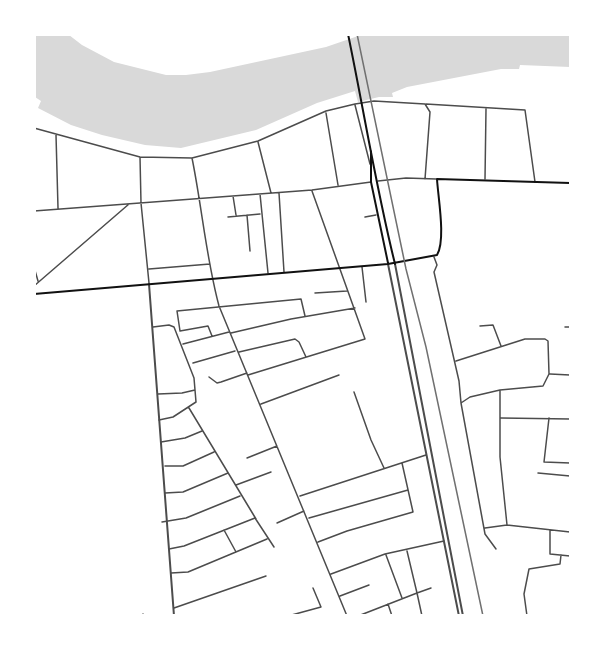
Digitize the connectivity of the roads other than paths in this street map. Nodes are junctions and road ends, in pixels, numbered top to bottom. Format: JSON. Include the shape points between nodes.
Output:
{"nodes":[{"id":1,"x":348,"y":34,"type":"edge"},
{"id":2,"x":355,"y":104,"type":"junction"},
{"id":3,"x":425,"y":104,"type":"junction"},
{"id":4,"x":486,"y":108,"type":"junction"},
{"id":5,"x":326,"y":111,"type":"junction"},
{"id":6,"x":34,"y":128,"type":"edge"},
{"id":7,"x":56,"y":135,"type":"junction"},
{"id":8,"x":258,"y":141,"type":"junction"},
{"id":9,"x":371,"y":148,"type":"junction"},
{"id":10,"x":140,"y":157,"type":"junction"},
{"id":11,"x":192,"y":158,"type":"junction"},
{"id":12,"x":370,"y":165,"type":"junction"},
{"id":13,"x":425,"y":179,"type":"junction"},
{"id":14,"x":437,"y":179,"type":"junction"},
{"id":15,"x":485,"y":180,"type":"junction"},
{"id":16,"x":377,"y":181,"type":"junction"},
{"id":17,"x":371,"y":182,"type":"junction"},
{"id":18,"x":535,"y":182,"type":"junction"},
{"id":19,"x":570,"y":183,"type":"edge"},
{"id":20,"x":338,"y":186,"type":"junction"},
{"id":21,"x":312,"y":190,"type":"junction"},
{"id":22,"x":279,"y":192,"type":"junction"},
{"id":23,"x":271,"y":193,"type":"junction"},
{"id":24,"x":260,"y":194,"type":"junction"},
{"id":25,"x":233,"y":195,"type":"junction"},
{"id":26,"x":200,"y":198,"type":"junction"},
{"id":27,"x":141,"y":203,"type":"junction"},
{"id":28,"x":129,"y":204,"type":"junction"},
{"id":29,"x":58,"y":209,"type":"junction"},
{"id":30,"x":34,"y":211,"type":"edge"},
{"id":31,"x":262,"y":214,"type":"junction"},
{"id":32,"x":247,"y":215,"type":"junction"},
{"id":33,"x":377,"y":215,"type":"junction"},
{"id":34,"x":228,"y":216,"type":"dead end"},
{"id":35,"x":237,"y":216,"type":"junction"},
{"id":36,"x":365,"y":217,"type":"dead end"},
{"id":37,"x":250,"y":251,"type":"dead end"},
{"id":38,"x":433,"y":256,"type":"junction"},
{"id":39,"x":211,"y":264,"type":"junction"},
{"id":40,"x":388,"y":264,"type":"junction"},
{"id":41,"x":394,"y":264,"type":"junction"},
{"id":42,"x":362,"y":266,"type":"junction"},
{"id":43,"x":34,"y":267,"type":"edge"},
{"id":44,"x":340,"y":268,"type":"junction"},
{"id":45,"x":148,"y":269,"type":"junction"},
{"id":46,"x":284,"y":273,"type":"junction"},
{"id":47,"x":268,"y":274,"type":"junction"},
{"id":48,"x":212,"y":279,"type":"junction"},
{"id":49,"x":38,"y":282,"type":"junction"},
{"id":50,"x":149,"y":284,"type":"junction"},
{"id":51,"x":34,"y":286,"type":"edge"},
{"id":52,"x":348,"y":290,"type":"junction"},
{"id":53,"x":315,"y":293,"type":"dead end"},
{"id":54,"x":34,"y":294,"type":"edge"},
{"id":55,"x":366,"y":302,"type":"dead end"},
{"id":56,"x":219,"y":306,"type":"junction"},
{"id":57,"x":355,"y":308,"type":"junction"},
{"id":58,"x":305,"y":316,"type":"junction"},
{"id":59,"x":480,"y":326,"type":"dead end"},
{"id":60,"x":152,"y":327,"type":"junction"},
{"id":61,"x":565,"y":327,"type":"dead end"},
{"id":62,"x":570,"y":327,"type":"edge"},
{"id":63,"x":230,"y":333,"type":"junction"},
{"id":64,"x":212,"y":336,"type":"junction"},
{"id":65,"x":183,"y":344,"type":"dead end"},
{"id":66,"x":501,"y":347,"type":"junction"},
{"id":67,"x":238,"y":351,"type":"junction"},
{"id":68,"x":306,"y":357,"type":"junction"},
{"id":69,"x":455,"y":362,"type":"junction"},
{"id":70,"x":193,"y":363,"type":"dead end"},
{"id":71,"x":247,"y":374,"type":"junction"},
{"id":72,"x":549,"y":374,"type":"junction"},
{"id":73,"x":339,"y":375,"type":"dead end"},
{"id":74,"x":570,"y":375,"type":"edge"},
{"id":75,"x":209,"y":377,"type":"dead end"},
{"id":76,"x":196,"y":390,"type":"junction"},
{"id":77,"x":500,"y":390,"type":"junction"},
{"id":78,"x":354,"y":392,"type":"dead end"},
{"id":79,"x":157,"y":394,"type":"junction"},
{"id":80,"x":461,"y":403,"type":"junction"},
{"id":81,"x":260,"y":404,"type":"junction"},
{"id":82,"x":189,"y":407,"type":"junction"},
{"id":83,"x":500,"y":418,"type":"junction"},
{"id":84,"x":549,"y":418,"type":"junction"},
{"id":85,"x":570,"y":419,"type":"edge"},
{"id":86,"x":159,"y":420,"type":"junction"},
{"id":87,"x":202,"y":430,"type":"junction"},
{"id":88,"x":160,"y":442,"type":"junction"},
{"id":89,"x":278,"y":446,"type":"junction"},
{"id":90,"x":215,"y":451,"type":"junction"},
{"id":91,"x":426,"y":454,"type":"junction"},
{"id":92,"x":247,"y":458,"type":"dead end"},
{"id":93,"x":402,"y":463,"type":"junction"},
{"id":94,"x":570,"y":464,"type":"edge"},
{"id":95,"x":162,"y":466,"type":"junction"},
{"id":96,"x":385,"y":469,"type":"junction"},
{"id":97,"x":271,"y":472,"type":"dead end"},
{"id":98,"x":228,"y":473,"type":"junction"},
{"id":99,"x":538,"y":473,"type":"dead end"},
{"id":100,"x":570,"y":476,"type":"edge"},
{"id":101,"x":235,"y":486,"type":"junction"},
{"id":102,"x":409,"y":490,"type":"junction"},
{"id":103,"x":440,"y":491,"type":"junction"},
{"id":104,"x":434,"y":492,"type":"junction"},
{"id":105,"x":164,"y":493,"type":"junction"},
{"id":106,"x":241,"y":495,"type":"junction"},
{"id":107,"x":299,"y":496,"type":"junction"},
{"id":108,"x":305,"y":510,"type":"junction"},
{"id":109,"x":308,"y":518,"type":"junction"},
{"id":110,"x":256,"y":519,"type":"junction"},
{"id":111,"x":164,"y":522,"type":"junction"},
{"id":112,"x":278,"y":523,"type":"dead end"},
{"id":113,"x":507,"y":525,"type":"junction"},
{"id":114,"x":485,"y":528,"type":"junction"},
{"id":115,"x":224,"y":530,"type":"junction"},
{"id":116,"x":550,"y":530,"type":"junction"},
{"id":117,"x":570,"y":532,"type":"edge"},
{"id":118,"x":268,"y":539,"type":"junction"},
{"id":119,"x":444,"y":541,"type":"junction"},
{"id":120,"x":317,"y":542,"type":"junction"},
{"id":121,"x":274,"y":547,"type":"dead end"},
{"id":122,"x":168,"y":549,"type":"junction"},
{"id":123,"x":496,"y":549,"type":"dead end"},
{"id":124,"x":406,"y":550,"type":"junction"},
{"id":125,"x":236,"y":553,"type":"junction"},
{"id":126,"x":385,"y":554,"type":"junction"},
{"id":127,"x":561,"y":555,"type":"junction"},
{"id":128,"x":570,"y":556,"type":"edge"},
{"id":129,"x":170,"y":574,"type":"junction"},
{"id":130,"x":330,"y":574,"type":"junction"},
{"id":131,"x":266,"y":576,"type":"dead end"},
{"id":132,"x":369,"y":585,"type":"dead end"},
{"id":133,"x":313,"y":588,"type":"dead end"},
{"id":134,"x":431,"y":588,"type":"dead end"},
{"id":135,"x":417,"y":593,"type":"junction"},
{"id":136,"x":339,"y":597,"type":"junction"},
{"id":137,"x":402,"y":598,"type":"junction"},
{"id":138,"x":388,"y":603,"type":"junction"},
{"id":139,"x":173,"y":609,"type":"junction"},
{"id":140,"x":174,"y":615,"type":"edge"},
{"id":141,"x":288,"y":615,"type":"edge"},
{"id":142,"x":347,"y":615,"type":"edge"},
{"id":143,"x":358,"y":615,"type":"edge"},
{"id":144,"x":392,"y":615,"type":"edge"},
{"id":145,"x":422,"y":615,"type":"edge"},
{"id":146,"x":461,"y":615,"type":"edge"},
{"id":147,"x":527,"y":615,"type":"edge"}],
"edges":[{"from":1,"to":9,"type":"main road"},
{"from":2,"to":3,"type":"street"},
{"from":2,"to":5,"type":"street"},
{"from":2,"to":12,"type":"street"},
{"from":3,"to":4,"type":"street"},
{"from":3,"to":13,"type":"street","via":[[430,112]]},
{"from":4,"to":15,"type":"street"},
{"from":4,"to":18,"type":"street","via":[[525,110]]},
{"from":5,"to":8,"type":"street"},
{"from":5,"to":20,"type":"street"},
{"from":6,"to":7,"type":"street"},
{"from":7,"to":10,"type":"street"},
{"from":7,"to":29,"type":"street"},
{"from":8,"to":11,"type":"street"},
{"from":8,"to":23,"type":"street"},
{"from":9,"to":12,"type":"main road"},
{"from":9,"to":16,"type":"main road"},
{"from":10,"to":11,"type":"street"},
{"from":10,"to":27,"type":"street"},
{"from":11,"to":26,"type":"street"},
{"from":12,"to":17,"type":"main road"},
{"from":13,"to":14,"type":"street"},
{"from":13,"to":16,"type":"street"},
{"from":14,"to":15,"type":"main road"},
{"from":14,"to":38,"type":"main road","via":[[440,247]]},
{"from":15,"to":18,"type":"main road"},
{"from":16,"to":41,"type":"main road"},
{"from":17,"to":20,"type":"street"},
{"from":17,"to":33,"type":"main road"},
{"from":18,"to":19,"type":"main road"},
{"from":20,"to":21,"type":"street"},
{"from":21,"to":22,"type":"street"},
{"from":21,"to":44,"type":"street"},
{"from":22,"to":23,"type":"street"},
{"from":22,"to":46,"type":"street"},
{"from":23,"to":24,"type":"street"},
{"from":24,"to":25,"type":"street"},
{"from":24,"to":31,"type":"street"},
{"from":25,"to":26,"type":"street"},
{"from":25,"to":35,"type":"street"},
{"from":26,"to":27,"type":"street"},
{"from":26,"to":39,"type":"street"},
{"from":27,"to":28,"type":"street"},
{"from":27,"to":45,"type":"street"},
{"from":28,"to":29,"type":"street"},
{"from":28,"to":49,"type":"street"},
{"from":29,"to":30,"type":"street"},
{"from":31,"to":32,"type":"street"},
{"from":31,"to":47,"type":"street"},
{"from":32,"to":35,"type":"street"},
{"from":32,"to":37,"type":"street"},
{"from":33,"to":36,"type":"street"},
{"from":33,"to":40,"type":"main road"},
{"from":34,"to":35,"type":"street"},
{"from":38,"to":41,"type":"main road"},
{"from":38,"to":69,"type":"street"},
{"from":39,"to":45,"type":"street"},
{"from":39,"to":48,"type":"street"},
{"from":40,"to":41,"type":"main road"},
{"from":40,"to":42,"type":"main road"},
{"from":40,"to":91,"type":"street"},
{"from":41,"to":103,"type":"street"},
{"from":42,"to":44,"type":"main road"},
{"from":42,"to":55,"type":"street"},
{"from":43,"to":49,"type":"street"},
{"from":44,"to":46,"type":"main road"},
{"from":44,"to":52,"type":"street"},
{"from":45,"to":50,"type":"street"},
{"from":46,"to":47,"type":"main road"},
{"from":47,"to":48,"type":"main road"},
{"from":48,"to":50,"type":"main road"},
{"from":48,"to":56,"type":"street"},
{"from":49,"to":51,"type":"street"},
{"from":50,"to":54,"type":"main road"},
{"from":50,"to":60,"type":"street"},
{"from":52,"to":53,"type":"street"},
{"from":52,"to":57,"type":"street"},
{"from":56,"to":58,"type":"street","via":[[302,299]]},
{"from":56,"to":63,"type":"street"},
{"from":56,"to":64,"type":"street","via":[[177,311],[181,332],[208,326]]},
{"from":57,"to":58,"type":"street"},
{"from":57,"to":68,"type":"street","via":[[365,339]]},
{"from":58,"to":63,"type":"street"},
{"from":59,"to":66,"type":"street","via":[[494,327]]},
{"from":60,"to":76,"type":"street","via":[[174,327]]},
{"from":60,"to":79,"type":"street"},
{"from":61,"to":62,"type":"street"},
{"from":63,"to":64,"type":"street"},
{"from":63,"to":67,"type":"street"},
{"from":64,"to":65,"type":"street"},
{"from":66,"to":69,"type":"street"},
{"from":66,"to":72,"type":"street","via":[[525,339],[545,339],[549,345]]},
{"from":67,"to":68,"type":"street","via":[[295,339]]},
{"from":67,"to":70,"type":"street"},
{"from":67,"to":71,"type":"street"},
{"from":68,"to":71,"type":"street"},
{"from":69,"to":80,"type":"street"},
{"from":71,"to":75,"type":"street","via":[[221,382]]},
{"from":71,"to":81,"type":"street"},
{"from":72,"to":74,"type":"street"},
{"from":72,"to":77,"type":"street","via":[[539,388]]},
{"from":73,"to":81,"type":"street"},
{"from":76,"to":79,"type":"street"},
{"from":76,"to":82,"type":"street","via":[[196,402]]},
{"from":77,"to":80,"type":"street"},
{"from":77,"to":83,"type":"street"},
{"from":78,"to":96,"type":"street"},
{"from":79,"to":86,"type":"street"},
{"from":80,"to":114,"type":"street"},
{"from":81,"to":89,"type":"street"},
{"from":82,"to":86,"type":"street"},
{"from":82,"to":87,"type":"street"},
{"from":83,"to":84,"type":"street"},
{"from":83,"to":113,"type":"street"},
{"from":84,"to":85,"type":"street"},
{"from":84,"to":94,"type":"street","via":[[544,462]]},
{"from":86,"to":88,"type":"street"},
{"from":87,"to":88,"type":"street"},
{"from":87,"to":90,"type":"street"},
{"from":88,"to":95,"type":"street"},
{"from":89,"to":92,"type":"street"},
{"from":89,"to":107,"type":"street"},
{"from":90,"to":95,"type":"street","via":[[183,466]]},
{"from":90,"to":98,"type":"street"},
{"from":91,"to":93,"type":"street"},
{"from":91,"to":104,"type":"street"},
{"from":93,"to":96,"type":"street"},
{"from":93,"to":102,"type":"street"},
{"from":95,"to":105,"type":"street"},
{"from":96,"to":107,"type":"street"},
{"from":97,"to":101,"type":"street"},
{"from":98,"to":101,"type":"street"},
{"from":98,"to":105,"type":"street","via":[[183,492]]},
{"from":99,"to":100,"type":"street"},
{"from":101,"to":106,"type":"street"},
{"from":102,"to":109,"type":"street"},
{"from":102,"to":120,"type":"street","via":[[413,512]]},
{"from":103,"to":104,"type":"street"},
{"from":103,"to":146,"type":"street"},
{"from":104,"to":119,"type":"street"},
{"from":105,"to":111,"type":"street"},
{"from":106,"to":110,"type":"street"},
{"from":106,"to":111,"type":"street","via":[[186,518]]},
{"from":107,"to":108,"type":"street"},
{"from":108,"to":109,"type":"street"},
{"from":108,"to":112,"type":"street"},
{"from":109,"to":120,"type":"street"},
{"from":110,"to":115,"type":"street"},
{"from":110,"to":118,"type":"street"},
{"from":111,"to":122,"type":"street"},
{"from":113,"to":114,"type":"street"},
{"from":113,"to":116,"type":"street"},
{"from":114,"to":123,"type":"street"},
{"from":115,"to":122,"type":"street"},
{"from":115,"to":125,"type":"street"},
{"from":116,"to":117,"type":"street"},
{"from":116,"to":127,"type":"street","via":[[550,554]]},
{"from":118,"to":121,"type":"street"},
{"from":118,"to":125,"type":"street"},
{"from":119,"to":124,"type":"street"},
{"from":119,"to":146,"type":"street"},
{"from":120,"to":130,"type":"street"},
{"from":122,"to":129,"type":"street"},
{"from":124,"to":126,"type":"street"},
{"from":124,"to":135,"type":"street"},
{"from":125,"to":129,"type":"street","via":[[188,572]]},
{"from":126,"to":130,"type":"street"},
{"from":126,"to":137,"type":"street"},
{"from":127,"to":128,"type":"street"},
{"from":127,"to":147,"type":"street","via":[[560,564],[529,569],[524,594]]},
{"from":129,"to":139,"type":"street"},
{"from":130,"to":136,"type":"street"},
{"from":131,"to":139,"type":"street"},
{"from":132,"to":136,"type":"street"},
{"from":133,"to":141,"type":"street","via":[[321,607]]},
{"from":134,"to":135,"type":"street"},
{"from":135,"to":137,"type":"street"},
{"from":135,"to":145,"type":"street"},
{"from":136,"to":142,"type":"street"},
{"from":137,"to":138,"type":"street"},
{"from":138,"to":143,"type":"street"},
{"from":138,"to":144,"type":"street"},
{"from":139,"to":140,"type":"street"}]}
